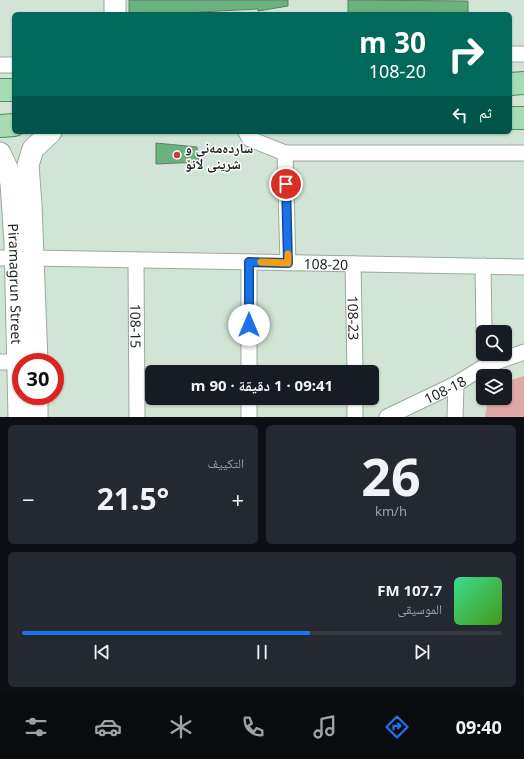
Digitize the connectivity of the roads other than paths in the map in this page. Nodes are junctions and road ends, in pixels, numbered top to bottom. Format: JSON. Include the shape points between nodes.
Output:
{"nodes":[{"id":1,"x":102,"y":0,"type":"edge"},
{"id":2,"x":115,"y":0,"type":"edge"},
{"id":3,"x":103,"y":12,"type":"edge"},
{"id":4,"x":115,"y":12,"type":"edge"},
{"id":5,"x":512,"y":54,"type":"edge"},
{"id":6,"x":524,"y":54,"type":"edge"},
{"id":7,"x":0,"y":65,"type":"edge"},
{"id":8,"x":12,"y":65,"type":"edge"},
{"id":9,"x":524,"y":83,"type":"edge"},
{"id":10,"x":512,"y":84,"type":"edge"},
{"id":11,"x":0,"y":90,"type":"edge"},
{"id":12,"x":12,"y":90,"type":"edge"},
{"id":13,"x":512,"y":118,"type":"edge"},
{"id":14,"x":524,"y":118,"type":"edge"},
{"id":15,"x":12,"y":125,"type":"edge"},
{"id":16,"x":0,"y":126,"type":"edge"},
{"id":17,"x":49,"y":134,"type":"edge"},
{"id":18,"x":247,"y":134,"type":"edge"},
{"id":19,"x":285,"y":153,"type":"junction"},
{"id":20,"x":524,"y":153,"type":"edge"},
{"id":21,"x":0,"y":154,"type":"edge"},
{"id":22,"x":16,"y":258,"type":"edge"},
{"id":23,"x":136,"y":260,"type":"junction"},
{"id":24,"x":249,"y":262,"type":"junction"},
{"id":25,"x":288,"y":263,"type":"junction"},
{"id":26,"x":353,"y":264,"type":"junction"},
{"id":27,"x":483,"y":266,"type":"junction"},
{"id":28,"x":524,"y":267,"type":"edge"},
{"id":29,"x":484,"y":325,"type":"edge"},
{"id":30,"x":524,"y":352,"type":"edge"},
{"id":31,"x":18,"y":353,"type":"edge"},
{"id":32,"x":512,"y":354,"type":"edge"},
{"id":33,"x":484,"y":361,"type":"edge"},
{"id":34,"x":249,"y":365,"type":"edge"},
{"id":35,"x":355,"y":365,"type":"edge"},
{"id":36,"x":456,"y":384,"type":"junction"},
{"id":37,"x":19,"y":405,"type":"edge"},
{"id":38,"x":37,"y":405,"type":"edge"},
{"id":39,"x":249,"y":405,"type":"edge"},
{"id":40,"x":355,"y":405,"type":"edge"},
{"id":41,"x":389,"y":416,"type":"edge"},
{"id":42,"x":19,"y":417,"type":"edge"},
{"id":43,"x":37,"y":417,"type":"edge"},
{"id":44,"x":137,"y":417,"type":"edge"},
{"id":45,"x":249,"y":417,"type":"edge"},
{"id":46,"x":355,"y":417,"type":"edge"},
{"id":47,"x":455,"y":417,"type":"edge"}],
"edges":[{"from":1,"to":3,"type":"main road"},
{"from":2,"to":4,"type":"main road"},
{"from":5,"to":6,"type":"street"},
{"from":7,"to":8,"type":"street"},
{"from":9,"to":10,"type":"main road"},
{"from":11,"to":12,"type":"main road"},
{"from":13,"to":14,"type":"main road"},
{"from":15,"to":16,"type":"main road"},
{"from":17,"to":22,"type":"main road","name":"Piramagrun Street","via":[[33,149],[28,165],[31,205]]},
{"from":18,"to":19,"type":"street","via":[[250,139]]},
{"from":19,"to":20,"type":"street"},
{"from":19,"to":25,"type":"street"},
{"from":21,"to":22,"type":"main road","name":"Piramagrun Street","via":[[8,168]]},
{"from":22,"to":23,"type":"street","name":"108-20"},
{"from":22,"to":31,"type":"main road","name":"Piramagrun Street"},
{"from":23,"to":24,"type":"street","name":"108-20"},
{"from":23,"to":44,"type":"street","name":"108-15"},
{"from":24,"to":25,"type":"street","name":"108-20"},
{"from":24,"to":34,"type":"street"},
{"from":25,"to":26,"type":"street","name":"108-20"},
{"from":26,"to":27,"type":"street","name":"108-20"},
{"from":26,"to":35,"type":"street","name":"108-23"},
{"from":27,"to":28,"type":"street","name":"108-20"},
{"from":27,"to":29,"type":"street"},
{"from":30,"to":32,"type":"street","name":"108-18"},
{"from":33,"to":36,"type":"street","name":"108-18"},
{"from":36,"to":41,"type":"street","name":"108-18"},
{"from":36,"to":47,"type":"street"},
{"from":37,"to":42,"type":"main road","name":"Piramagrun Street"},
{"from":38,"to":43,"type":"main road"},
{"from":39,"to":45,"type":"street"},
{"from":40,"to":46,"type":"street"}]}
